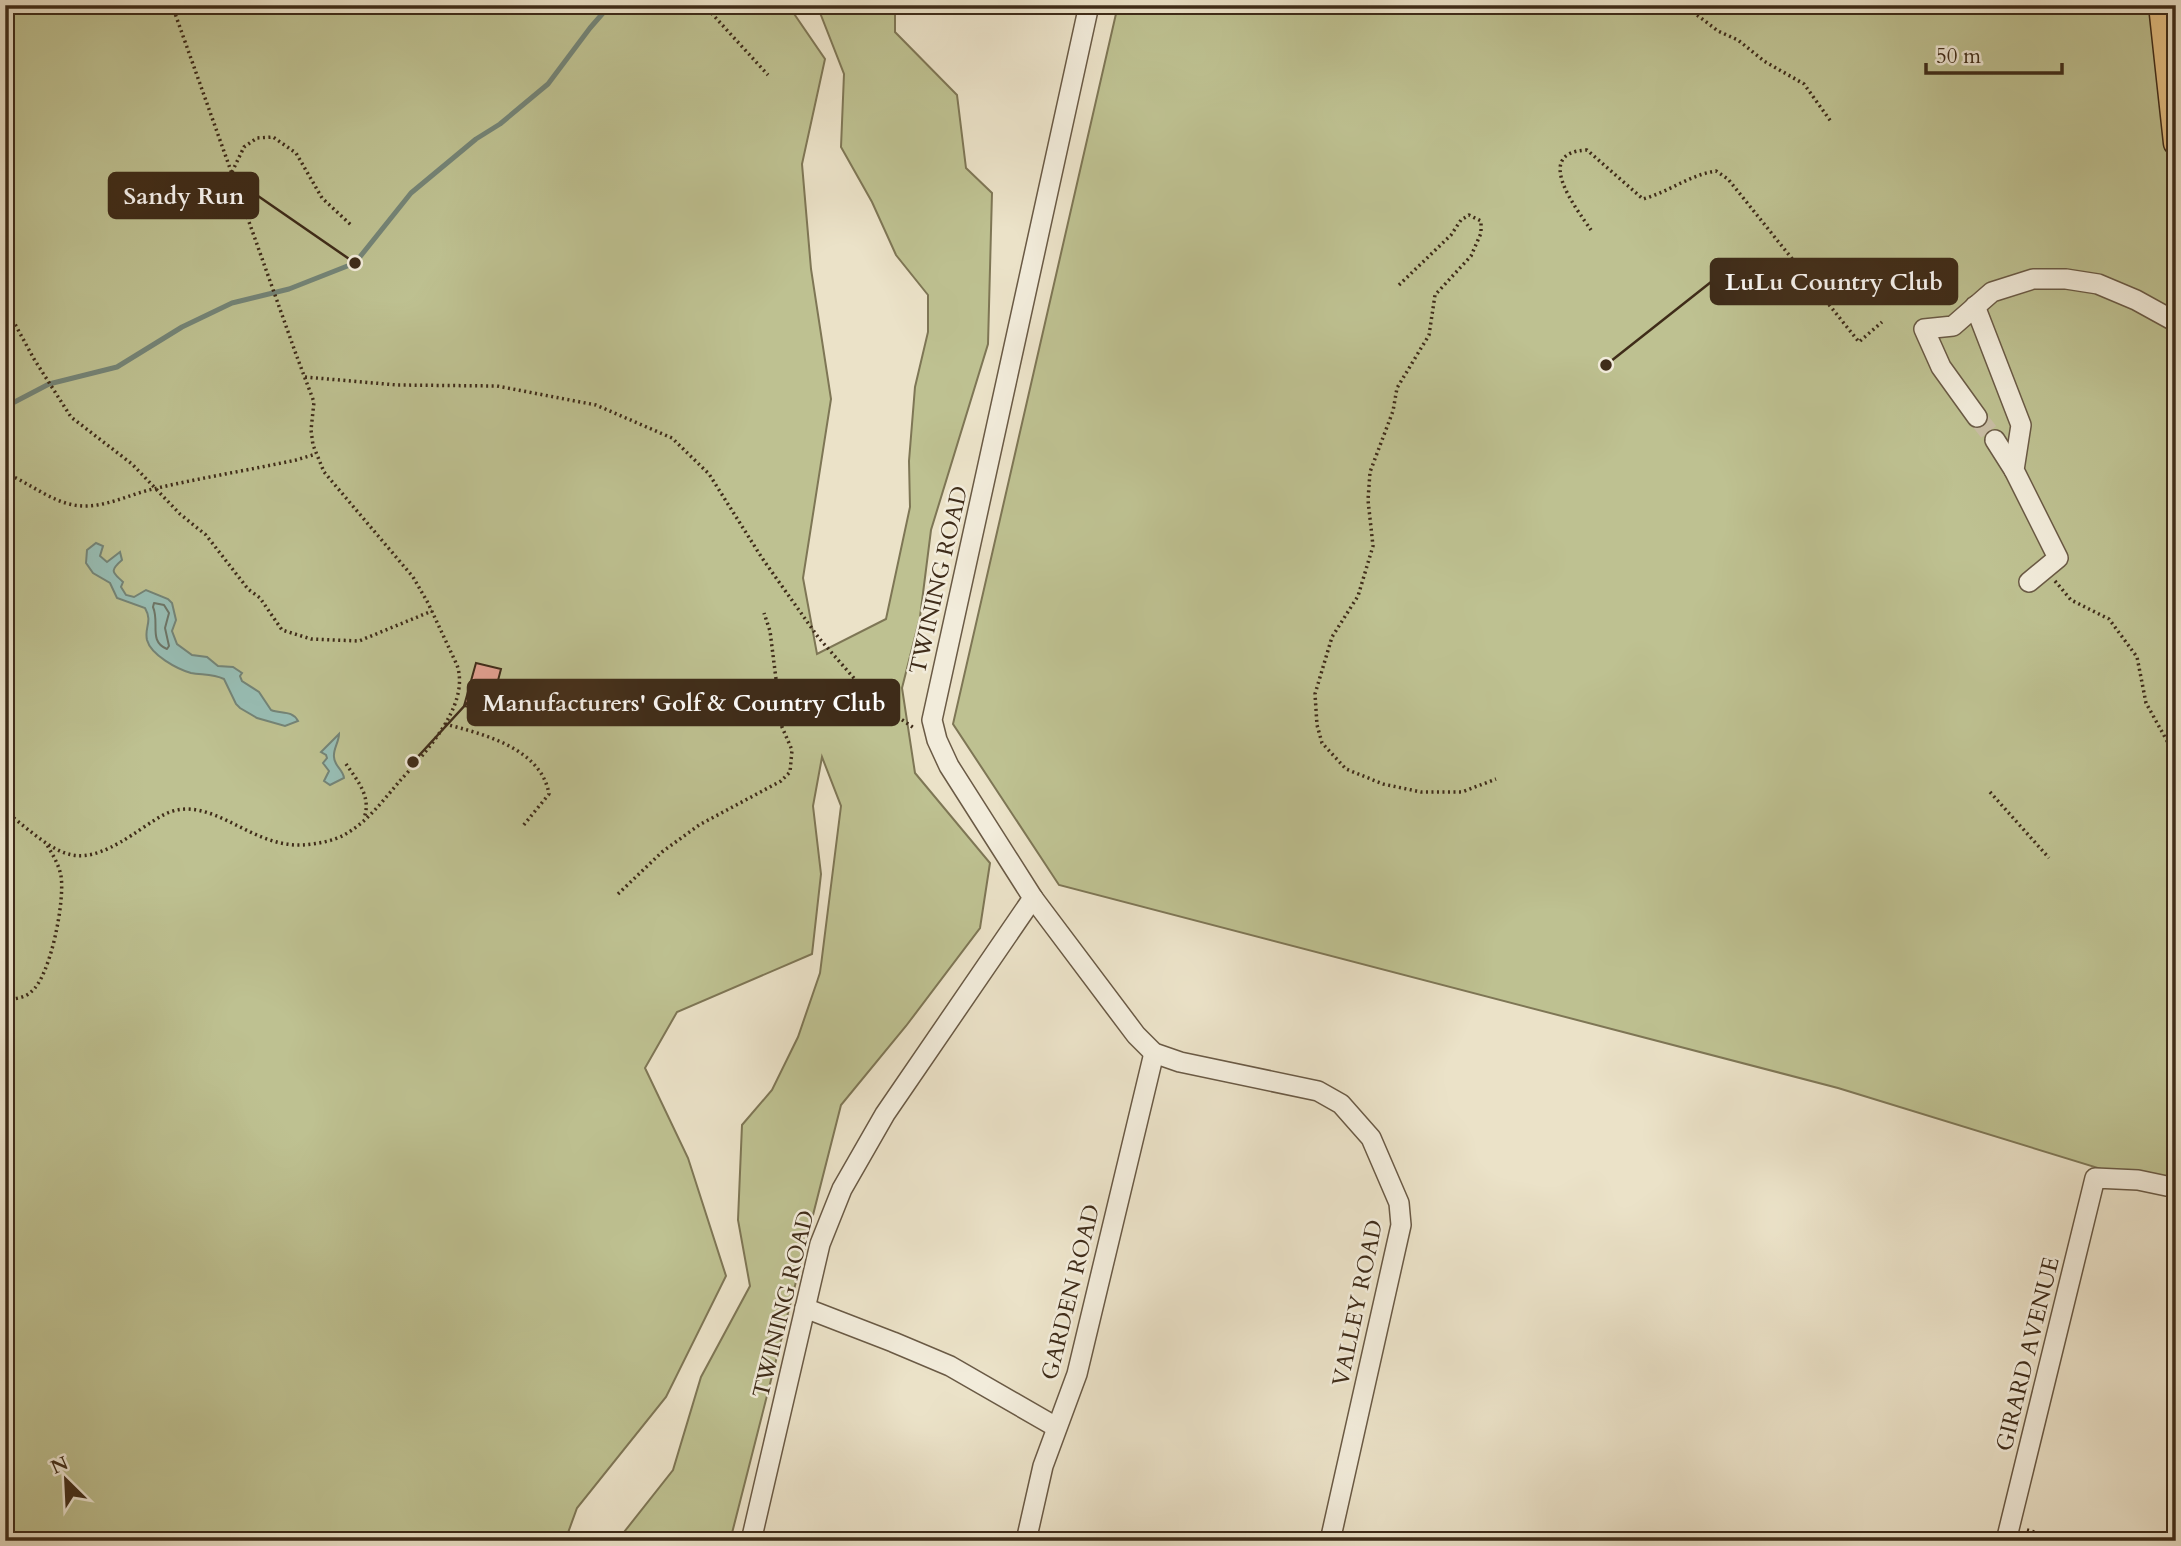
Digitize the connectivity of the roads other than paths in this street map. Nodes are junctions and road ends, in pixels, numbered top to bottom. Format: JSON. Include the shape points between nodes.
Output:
{"nodes":[{"id":1,"x":1089,"y":5,"type":"edge"},
{"id":2,"x":2161,"y":5,"type":"edge"},
{"id":3,"x":2176,"y":143,"type":"edge"},
{"id":4,"x":1975,"y":306,"type":"junction"},
{"id":5,"x":2176,"y":322,"type":"edge"},
{"id":6,"x":1978,"y":417,"type":"tunnel mouth"},
{"id":7,"x":1995,"y":440,"type":"tunnel mouth"},
{"id":8,"x":2014,"y":470,"type":"junction"},
{"id":9,"x":2029,"y":582,"type":"dead end"},
{"id":10,"x":1033,"y":898,"type":"junction"},
{"id":11,"x":1154,"y":1053,"type":"junction"},
{"id":12,"x":2176,"y":1188,"type":"edge"},
{"id":13,"x":805,"y":1308,"type":"junction"},
{"id":14,"x":1056,"y":1427,"type":"junction"},
{"id":15,"x":2008,"y":1533,"type":"edge"},
{"id":16,"x":751,"y":1541,"type":"edge"},
{"id":17,"x":1026,"y":1541,"type":"edge"},
{"id":18,"x":1330,"y":1541,"type":"edge"}],
"edges":[{"from":1,"to":10,"type":"street","name":"TWINING ROAD","via":[[932,720],[949,766]]},
{"from":2,"to":3,"type":"main road"},
{"from":4,"to":5,"type":"street","via":[[1992,292],[2033,279],[2066,279],[2098,284]]},
{"from":4,"to":6,"type":"street","via":[[1953,326],[1924,329],[1941,367]]},
{"from":4,"to":8,"type":"street","via":[[2021,425]]},
{"from":7,"to":8,"type":"street"},
{"from":8,"to":9,"type":"street","via":[[2058,558]]},
{"from":10,"to":11,"type":"street","name":"VALLEY ROAD"},
{"from":10,"to":13,"type":"street","name":"TWINING ROAD","via":[[885,1114],[842,1189],[820,1244]]},
{"from":11,"to":14,"type":"street","name":"GARDEN ROAD","via":[[1077,1374]]},
{"from":11,"to":18,"type":"street","name":"VALLEY ROAD","via":[[1318,1091],[1341,1104],[1371,1138],[1399,1203],[1401,1225]]},
{"from":12,"to":15,"type":"street","name":"GIRARD AVENUE","via":[[2095,1178]]},
{"from":13,"to":14,"type":"street","via":[[950,1366]]},
{"from":13,"to":16,"type":"street","name":"TWINING ROAD"},
{"from":14,"to":17,"type":"street","name":"GARDEN ROAD"}]}
